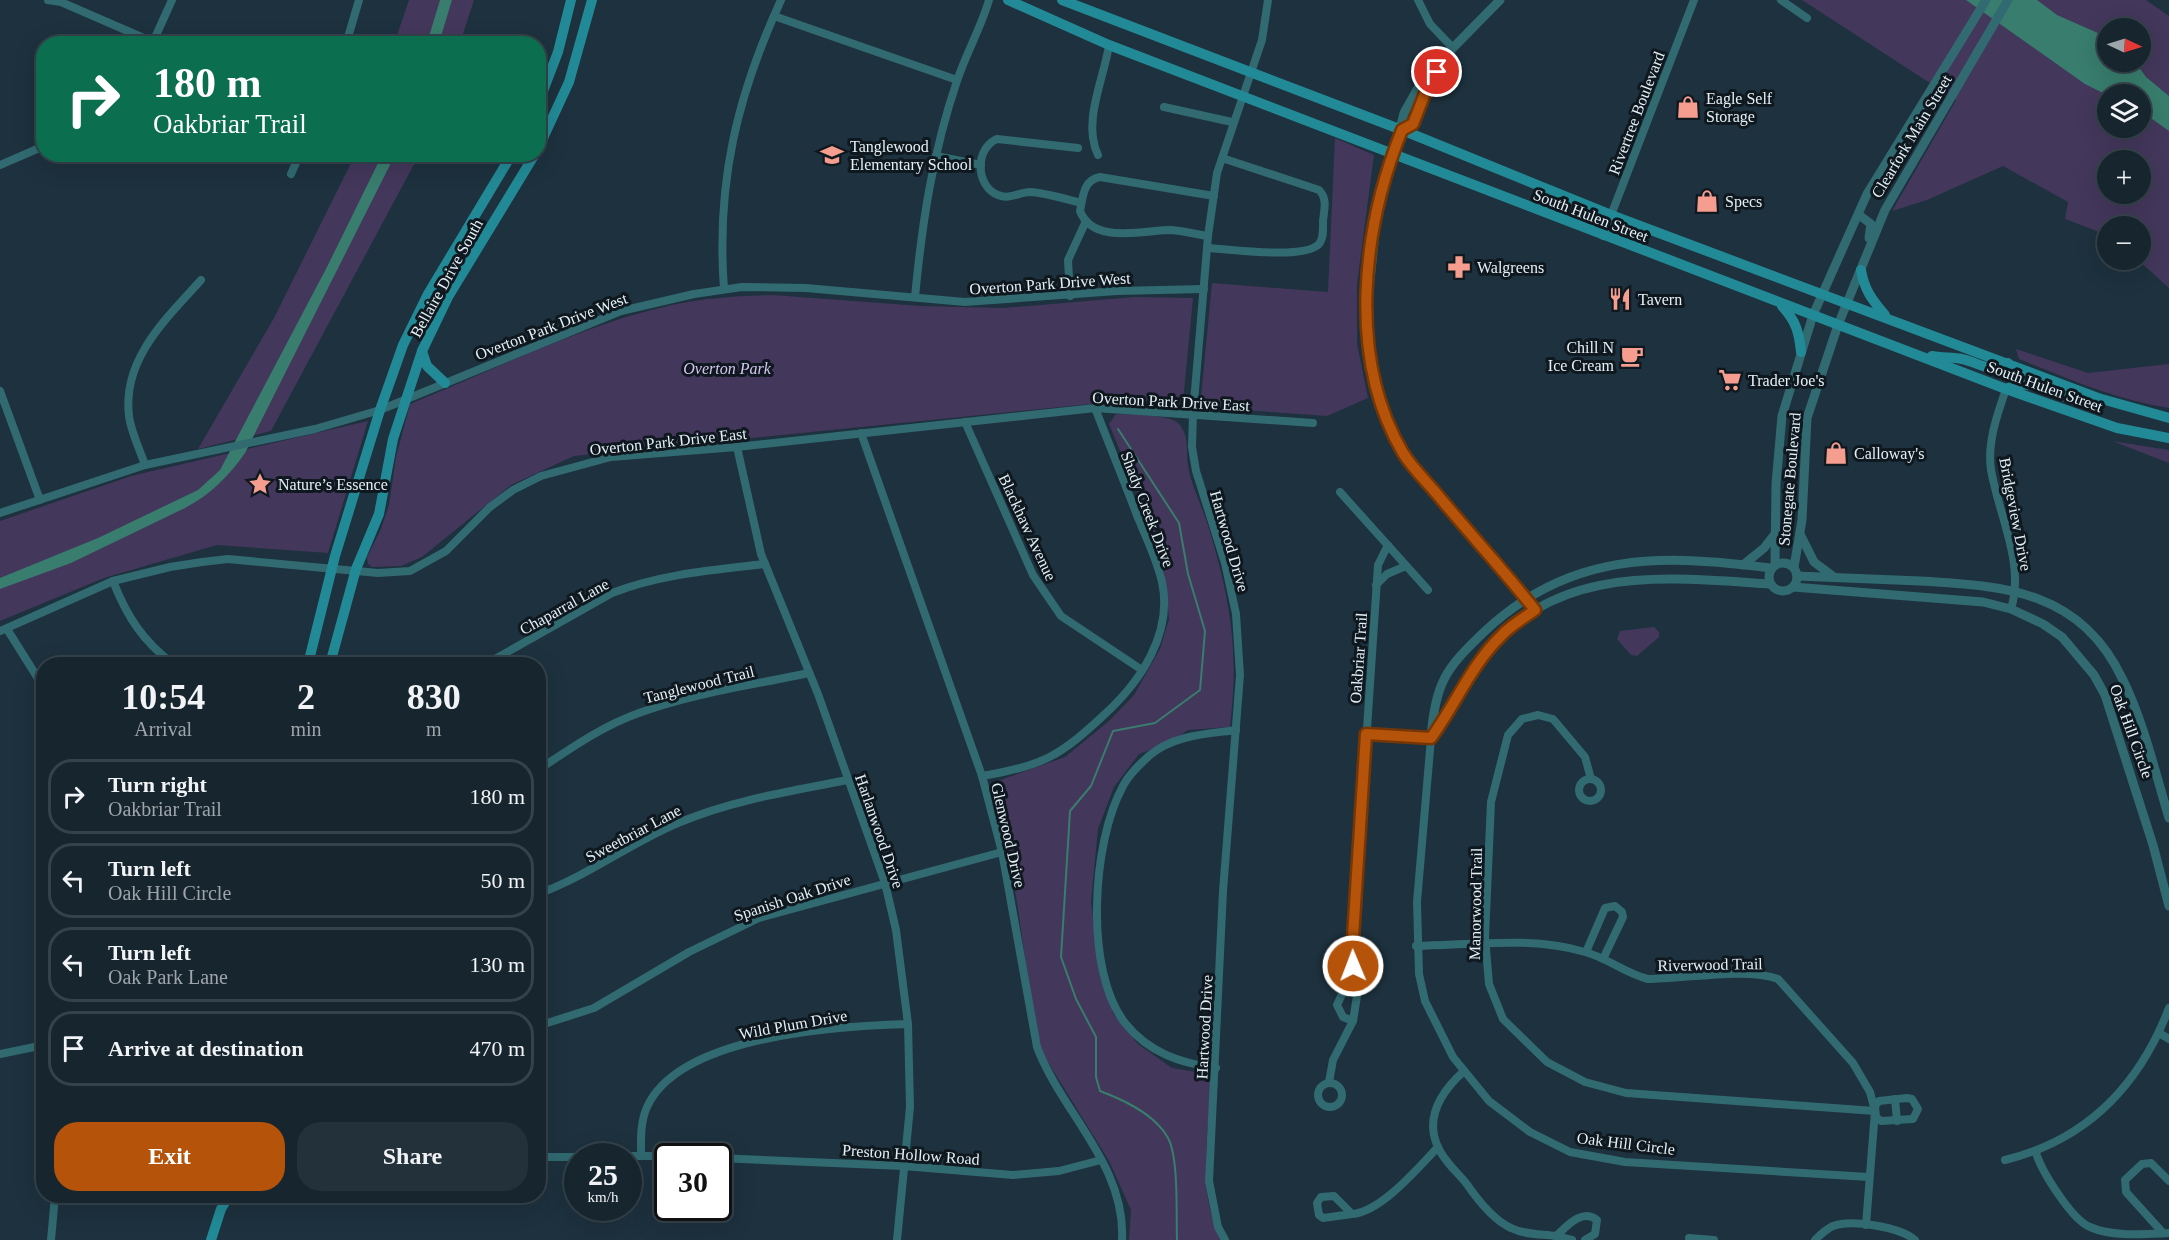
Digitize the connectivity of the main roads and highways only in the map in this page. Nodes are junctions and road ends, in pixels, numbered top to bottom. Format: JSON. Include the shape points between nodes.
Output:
{"nodes":[{"id":1,"x":571,"y":0,"type":"edge"},
{"id":2,"x":592,"y":0,"type":"edge"},
{"id":3,"x":1008,"y":0,"type":"edge"},
{"id":4,"x":1062,"y":0,"type":"edge"},
{"id":5,"x":550,"y":76,"type":"junction"},
{"id":6,"x":569,"y":82,"type":"junction"},
{"id":7,"x":546,"y":85,"type":"edge"},
{"id":8,"x":546,"y":132,"type":"edge"},
{"id":9,"x":507,"y":162,"type":"edge"},
{"id":10,"x":531,"y":162,"type":"edge"},
{"id":11,"x":455,"y":248,"type":"junction"},
{"id":12,"x":471,"y":259,"type":"junction"},
{"id":13,"x":1861,"y":270,"type":"road end"},
{"id":14,"x":1777,"y":302,"type":"junction"},
{"id":15,"x":1888,"y":317,"type":"junction"},
{"id":16,"x":422,"y":351,"type":"junction"},
{"id":17,"x":1801,"y":352,"type":"road end"},
{"id":18,"x":1911,"y":353,"type":"junction"},
{"id":19,"x":2008,"y":363,"type":"junction"},
{"id":20,"x":445,"y":383,"type":"road end"},
{"id":21,"x":2006,"y":389,"type":"junction"},
{"id":22,"x":2098,"y":398,"type":"junction"},
{"id":23,"x":2169,"y":418,"type":"edge"},
{"id":24,"x":2169,"y":438,"type":"edge"},
{"id":25,"x":310,"y":657,"type":"edge"},
{"id":26,"x":332,"y":657,"type":"edge"},
{"id":27,"x":221,"y":1203,"type":"edge"},
{"id":28,"x":225,"y":1203,"type":"edge"},
{"id":29,"x":221,"y":1209,"type":"junction"},
{"id":30,"x":211,"y":1240,"type":"edge"}],
"edges":[{"from":1,"to":5,"type":"main road"},
{"from":2,"to":6,"type":"main road"},
{"from":3,"to":14,"type":"main road","name":"South Hulen Street","via":[[1109,45]]},
{"from":4,"to":15,"type":"main road","name":"South Hulen Street","via":[[1611,214]]},
{"from":5,"to":6,"type":"main road"},
{"from":5,"to":7,"type":"main road"},
{"from":6,"to":8,"type":"main road"},
{"from":9,"to":11,"type":"main road","name":"Bellaire Drive South"},
{"from":10,"to":12,"type":"main road","name":"Bellaire Drive South"},
{"from":11,"to":12,"type":"main road"},
{"from":11,"to":25,"type":"main road","name":"Bellaire Drive South","via":[[411,329],[380,410],[332,567]]},
{"from":12,"to":16,"type":"main road","name":"Bellaire Drive South"},
{"from":13,"to":15,"type":"main road","via":[[1870,298]]},
{"from":14,"to":17,"type":"main road","via":[[1792,317],[1799,332]]},
{"from":14,"to":18,"type":"main road","name":"South Hulen Street"},
{"from":15,"to":19,"type":"main road","name":"South Hulen Street"},
{"from":16,"to":20,"type":"main road","via":[[427,366]]},
{"from":16,"to":26,"type":"main road","name":"Bellaire Drive South","via":[[388,459],[379,514],[356,569]]},
{"from":18,"to":19,"type":"main road","via":[[1960,358],[1993,369]]},
{"from":18,"to":21,"type":"main road","name":"South Hulen Street"},
{"from":19,"to":22,"type":"main road","name":"South Hulen Street"},
{"from":21,"to":22,"type":"main road","via":[[2025,383],[2074,400]]},
{"from":21,"to":24,"type":"main road","name":"South Hulen Street","via":[[2117,428]]},
{"from":22,"to":23,"type":"main road","name":"South Hulen Street"},
{"from":27,"to":29,"type":"main road"},
{"from":28,"to":29,"type":"main road"},
{"from":29,"to":30,"type":"main road"}]}
